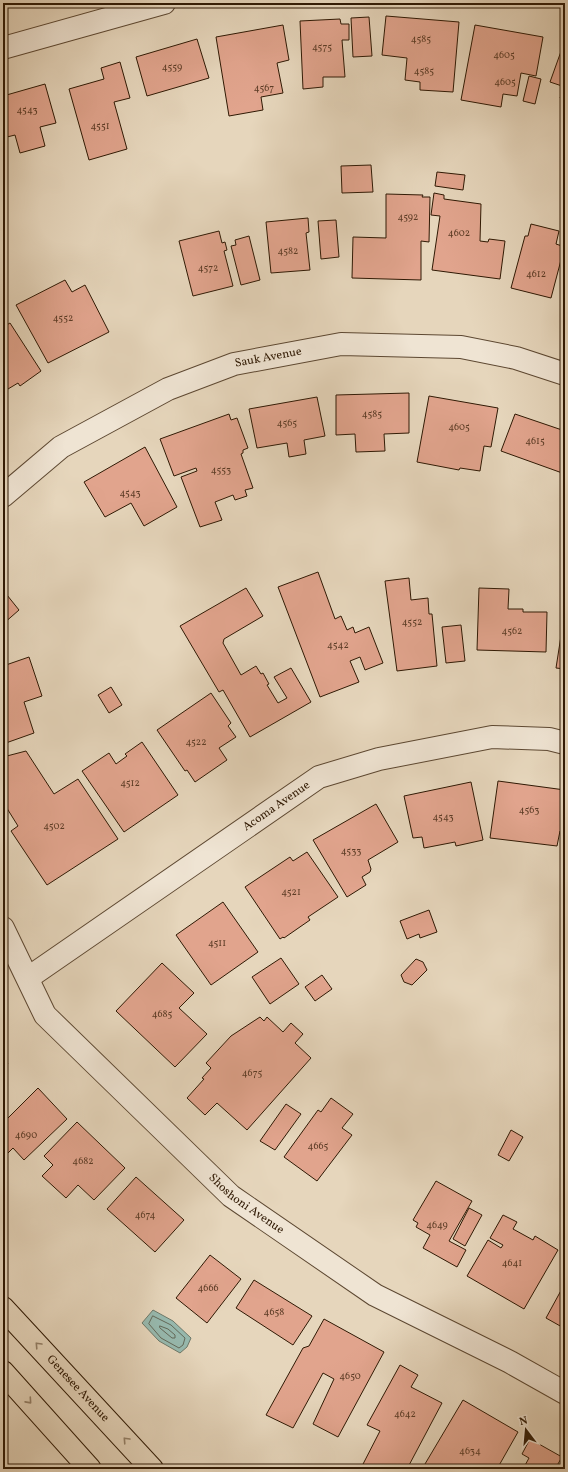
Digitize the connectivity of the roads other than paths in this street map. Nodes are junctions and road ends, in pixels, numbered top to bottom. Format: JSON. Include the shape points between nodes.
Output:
{"nodes":[{"id":1,"x":164,"y":3,"type":"edge"},
{"id":2,"x":3,"y":48,"type":"edge"},
{"id":3,"x":565,"y":374,"type":"edge"},
{"id":4,"x":3,"y":496,"type":"edge"},
{"id":5,"x":565,"y":743,"type":"edge"},
{"id":6,"x":3,"y":928,"type":"edge"},
{"id":7,"x":28,"y":978,"type":"junction"},
{"id":8,"x":3,"y":1308,"type":"edge"},
{"id":9,"x":3,"y":1372,"type":"edge"},
{"id":10,"x":565,"y":1394,"type":"edge"},
{"id":11,"x":90,"y":1469,"type":"edge"},
{"id":12,"x":152,"y":1469,"type":"edge"}],
"edges":[{"from":1,"to":2,"type":"street"},
{"from":3,"to":4,"type":"street","name":"Sauk Avenue","via":[[516,358],[461,347],[341,344],[234,364],[168,390],[61,447]]},
{"from":5,"to":7,"type":"street","name":"Acoma Avenue","via":[[549,739],[492,737],[379,759],[319,777]]},
{"from":6,"to":7,"type":"street","name":"Shoshoni Avenue"},
{"from":7,"to":10,"type":"street","name":"Shoshoni Avenue","via":[[45,1015],[231,1196],[375,1295],[510,1362]]},
{"from":12,"to":8,"type":"main road","name":"Genesee Avenue","one_way":true},
{"from":9,"to":11,"type":"main road","one_way":true}]}
